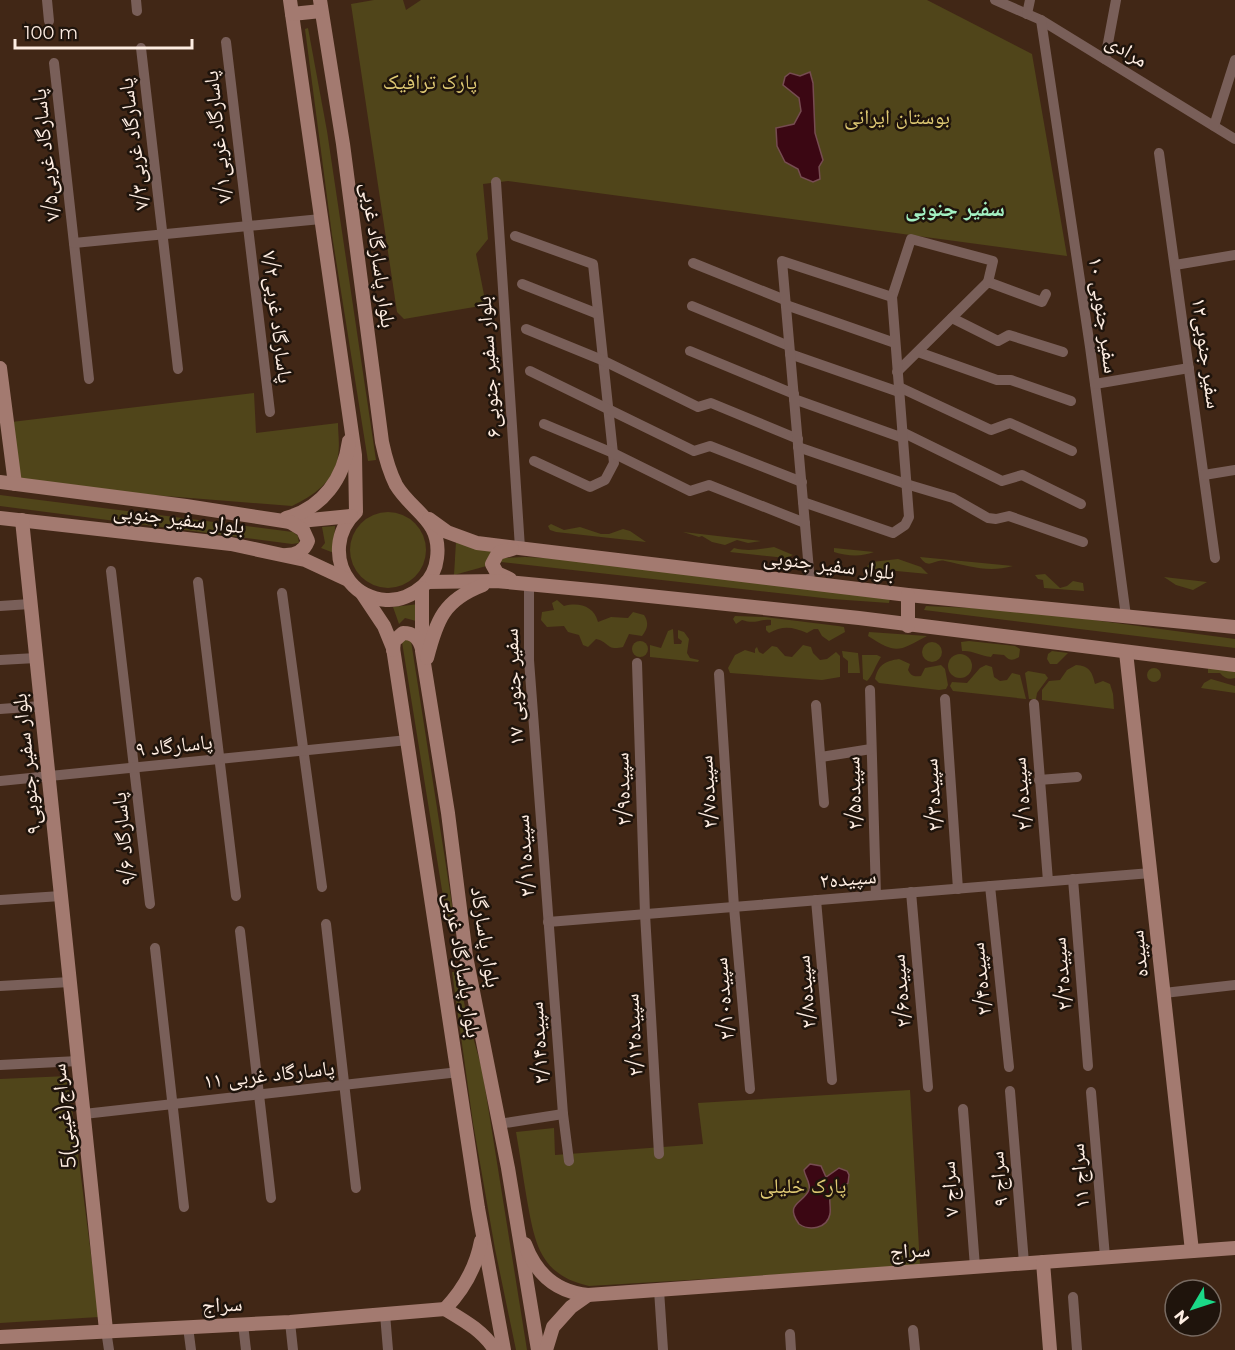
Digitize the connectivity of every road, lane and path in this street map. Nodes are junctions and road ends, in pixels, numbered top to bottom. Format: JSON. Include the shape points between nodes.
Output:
{"nodes":[{"id":1,"x":47,"y":0,"type":"edge"},
{"id":2,"x":995,"y":0,"type":"edge"},
{"id":3,"x":1030,"y":0,"type":"edge"},
{"id":4,"x":1116,"y":0,"type":"edge"},
{"id":5,"x":321,"y":3,"type":"edge"},
{"id":6,"x":291,"y":7,"type":"edge"},
{"id":7,"x":1027,"y":14,"type":"junction"},
{"id":8,"x":1041,"y":20,"type":"junction"},
{"id":9,"x":49,"y":21,"type":"dead end"},
{"id":10,"x":226,"y":42,"type":"dead end"},
{"id":11,"x":141,"y":48,"type":"dead end"},
{"id":12,"x":1105,"y":59,"type":"junction"},
{"id":13,"x":1235,"y":60,"type":"edge"},
{"id":14,"x":54,"y":63,"type":"dead end"},
{"id":15,"x":1214,"y":126,"type":"junction"},
{"id":16,"x":1235,"y":139,"type":"edge"},
{"id":17,"x":1159,"y":153,"type":"dead end"},
{"id":18,"x":495,"y":182,"type":"dead end"},
{"id":19,"x":321,"y":219,"type":"junction"},
{"id":20,"x":247,"y":226,"type":"junction"},
{"id":21,"x":163,"y":234,"type":"junction"},
{"id":22,"x":515,"y":236,"type":"dead end"},
{"id":23,"x":74,"y":243,"type":"junction"},
{"id":24,"x":1235,"y":255,"type":"edge"},
{"id":25,"x":693,"y":263,"type":"dead end"},
{"id":26,"x":1174,"y":265,"type":"junction"},
{"id":27,"x":988,"y":282,"type":"junction"},
{"id":28,"x":522,"y":284,"type":"dead end"},
{"id":29,"x":1046,"y":294,"type":"dead end"},
{"id":30,"x":892,"y":297,"type":"junction"},
{"id":31,"x":786,"y":302,"type":"junction"},
{"id":32,"x":692,"y":306,"type":"dead end"},
{"id":33,"x":598,"y":314,"type":"junction"},
{"id":34,"x":952,"y":318,"type":"junction"},
{"id":35,"x":526,"y":329,"type":"dead end"},
{"id":36,"x":895,"y":343,"type":"junction"},
{"id":37,"x":790,"y":350,"type":"junction"},
{"id":38,"x":690,"y":351,"type":"dead end"},
{"id":39,"x":918,"y":352,"type":"junction"},
{"id":40,"x":1063,"y":352,"type":"dead end"},
{"id":41,"x":602,"y":360,"type":"junction"},
{"id":42,"x":0,"y":368,"type":"edge"},
{"id":43,"x":1189,"y":368,"type":"junction"},
{"id":44,"x":178,"y":369,"type":"dead end"},
{"id":45,"x":530,"y":371,"type":"dead end"},
{"id":46,"x":897,"y":372,"type":"junction"},
{"id":47,"x":90,"y":379,"type":"dead end"},
{"id":48,"x":1095,"y":384,"type":"junction"},
{"id":49,"x":899,"y":389,"type":"junction"},
{"id":50,"x":794,"y":396,"type":"junction"},
{"id":51,"x":1071,"y":401,"type":"dead end"},
{"id":52,"x":609,"y":408,"type":"junction"},
{"id":53,"x":270,"y":412,"type":"dead end"},
{"id":54,"x":351,"y":421,"type":"junction"},
{"id":55,"x":544,"y":424,"type":"dead end"},
{"id":56,"x":903,"y":435,"type":"junction"},
{"id":57,"x":798,"y":443,"type":"junction"},
{"id":58,"x":1072,"y":451,"type":"dead end"},
{"id":59,"x":614,"y":453,"type":"junction"},
{"id":60,"x":534,"y":461,"type":"dead end"},
{"id":61,"x":1235,"y":470,"type":"edge"},
{"id":62,"x":1204,"y":475,"type":"junction"},
{"id":63,"x":0,"y":482,"type":"edge"},
{"id":64,"x":801,"y":482,"type":"junction"},
{"id":65,"x":15,"y":484,"type":"junction"},
{"id":66,"x":906,"y":484,"type":"junction"},
{"id":67,"x":803,"y":502,"type":"junction"},
{"id":68,"x":1081,"y":504,"type":"dead end"},
{"id":69,"x":420,"y":512,"type":"junction"},
{"id":70,"x":354,"y":514,"type":"junction"},
{"id":71,"x":0,"y":518,"type":"edge"},
{"id":72,"x":22,"y":520,"type":"junction"},
{"id":73,"x":275,"y":520,"type":"junction"},
{"id":74,"x":291,"y":522,"type":"junction"},
{"id":75,"x":805,"y":523,"type":"junction"},
{"id":76,"x":1083,"y":542,"type":"dead end"},
{"id":77,"x":520,"y":549,"type":"junction"},
{"id":78,"x":286,"y":555,"type":"junction"},
{"id":79,"x":1215,"y":558,"type":"dead end"},
{"id":80,"x":111,"y":571,"type":"dead end"},
{"id":81,"x":348,"y":580,"type":"junction"},
{"id":82,"x":198,"y":582,"type":"dead end"},
{"id":83,"x":490,"y":582,"type":"junction"},
{"id":84,"x":810,"y":582,"type":"junction"},
{"id":85,"x":424,"y":585,"type":"junction"},
{"id":86,"x":529,"y":585,"type":"junction"},
{"id":87,"x":282,"y":593,"type":"dead end"},
{"id":88,"x":362,"y":593,"type":"junction"},
{"id":89,"x":908,"y":595,"type":"junction"},
{"id":90,"x":30,"y":604,"type":"junction"},
{"id":91,"x":0,"y":606,"type":"edge"},
{"id":92,"x":1126,"y":616,"type":"junction"},
{"id":93,"x":908,"y":626,"type":"junction"},
{"id":94,"x":1235,"y":627,"type":"edge"},
{"id":95,"x":393,"y":650,"type":"junction"},
{"id":96,"x":422,"y":651,"type":"junction"},
{"id":97,"x":1126,"y":652,"type":"junction"},
{"id":98,"x":36,"y":658,"type":"junction"},
{"id":99,"x":0,"y":660,"type":"edge"},
{"id":100,"x":638,"y":663,"type":"dead end"},
{"id":101,"x":1235,"y":665,"type":"edge"},
{"id":102,"x":425,"y":669,"type":"junction"},
{"id":103,"x":719,"y":674,"type":"dead end"},
{"id":104,"x":870,"y":690,"type":"dead end"},
{"id":105,"x":945,"y":699,"type":"dead end"},
{"id":106,"x":1034,"y":704,"type":"dead end"},
{"id":107,"x":816,"y":705,"type":"dead end"},
{"id":108,"x":41,"y":706,"type":"junction"},
{"id":109,"x":0,"y":710,"type":"edge"},
{"id":110,"x":408,"y":740,"type":"junction"},
{"id":111,"x":872,"y":750,"type":"junction"},
{"id":112,"x":303,"y":751,"type":"junction"},
{"id":113,"x":821,"y":757,"type":"junction"},
{"id":114,"x":220,"y":760,"type":"junction"},
{"id":115,"x":135,"y":769,"type":"junction"},
{"id":116,"x":1077,"y":777,"type":"dead end"},
{"id":117,"x":48,"y":778,"type":"junction"},
{"id":118,"x":1039,"y":780,"type":"junction"},
{"id":119,"x":0,"y":782,"type":"edge"},
{"id":120,"x":538,"y":787,"type":"joint"},
{"id":121,"x":824,"y":803,"type":"dead end"},
{"id":122,"x":1150,"y":873,"type":"junction"},
{"id":123,"x":1073,"y":879,"type":"junction"},
{"id":124,"x":1048,"y":881,"type":"junction"},
{"id":125,"x":990,"y":886,"type":"junction"},
{"id":126,"x":322,"y":887,"type":"dead end"},
{"id":127,"x":958,"y":889,"type":"junction"},
{"id":128,"x":910,"y":892,"type":"junction"},
{"id":129,"x":876,"y":895,"type":"junction"},
{"id":130,"x":236,"y":896,"type":"dead end"},
{"id":131,"x":61,"y":897,"type":"junction"},
{"id":132,"x":0,"y":900,"type":"edge"},
{"id":133,"x":816,"y":900,"type":"junction"},
{"id":134,"x":150,"y":904,"type":"dead end"},
{"id":135,"x":734,"y":907,"type":"junction"},
{"id":136,"x":645,"y":914,"type":"junction"},
{"id":137,"x":548,"y":922,"type":"junction"},
{"id":138,"x":326,"y":924,"type":"dead end"},
{"id":139,"x":240,"y":931,"type":"dead end"},
{"id":140,"x":155,"y":948,"type":"dead end"},
{"id":141,"x":466,"y":956,"type":"junction"},
{"id":142,"x":441,"y":962,"type":"junction"},
{"id":143,"x":70,"y":982,"type":"junction"},
{"id":144,"x":1235,"y":985,"type":"edge"},
{"id":145,"x":0,"y":986,"type":"edge"},
{"id":146,"x":1164,"y":993,"type":"junction"},
{"id":147,"x":78,"y":1061,"type":"junction"},
{"id":148,"x":0,"y":1065,"type":"edge"},
{"id":149,"x":1088,"y":1066,"type":"dead end"},
{"id":150,"x":1009,"y":1067,"type":"dead end"},
{"id":151,"x":459,"y":1072,"type":"junction"},
{"id":152,"x":832,"y":1080,"type":"dead end"},
{"id":153,"x":344,"y":1085,"type":"junction"},
{"id":154,"x":928,"y":1087,"type":"dead end"},
{"id":155,"x":750,"y":1089,"type":"dead end"},
{"id":156,"x":1010,"y":1091,"type":"dead end"},
{"id":157,"x":1091,"y":1092,"type":"dead end"},
{"id":158,"x":259,"y":1094,"type":"junction"},
{"id":159,"x":172,"y":1104,"type":"junction"},
{"id":160,"x":963,"y":1109,"type":"dead end"},
{"id":161,"x":84,"y":1114,"type":"junction"},
{"id":162,"x":563,"y":1114,"type":"junction"},
{"id":163,"x":499,"y":1124,"type":"junction"},
{"id":164,"x":659,"y":1154,"type":"dead end"},
{"id":165,"x":569,"y":1161,"type":"dead end"},
{"id":166,"x":356,"y":1188,"type":"dead end"},
{"id":167,"x":271,"y":1198,"type":"dead end"},
{"id":168,"x":184,"y":1207,"type":"dead end"},
{"id":169,"x":515,"y":1216,"type":"junction"},
{"id":170,"x":482,"y":1231,"type":"junction"},
{"id":171,"x":1235,"y":1248,"type":"edge"},
{"id":172,"x":1192,"y":1251,"type":"junction"},
{"id":173,"x":1105,"y":1257,"type":"junction"},
{"id":174,"x":1043,"y":1262,"type":"junction"},
{"id":175,"x":1024,"y":1263,"type":"junction"},
{"id":176,"x":975,"y":1266,"type":"junction"},
{"id":177,"x":658,"y":1290,"type":"junction"},
{"id":178,"x":588,"y":1295,"type":"junction"},
{"id":179,"x":1073,"y":1297,"type":"dead end"},
{"id":180,"x":445,"y":1309,"type":"junction"},
{"id":181,"x":385,"y":1314,"type":"junction"},
{"id":182,"x":290,"y":1322,"type":"junction"},
{"id":183,"x":243,"y":1324,"type":"junction"},
{"id":184,"x":188,"y":1327,"type":"junction"},
{"id":185,"x":106,"y":1330,"type":"junction"},
{"id":186,"x":914,"y":1330,"type":"dead end"},
{"id":187,"x":790,"y":1334,"type":"dead end"},
{"id":188,"x":0,"y":1337,"type":"edge"},
{"id":189,"x":109,"y":1350,"type":"edge"},
{"id":190,"x":191,"y":1350,"type":"edge"},
{"id":191,"x":246,"y":1350,"type":"edge"},
{"id":192,"x":293,"y":1350,"type":"edge"},
{"id":193,"x":388,"y":1350,"type":"edge"},
{"id":194,"x":495,"y":1350,"type":"edge"},
{"id":195,"x":504,"y":1350,"type":"edge"},
{"id":196,"x":538,"y":1350,"type":"edge"},
{"id":197,"x":546,"y":1350,"type":"edge"},
{"id":198,"x":663,"y":1350,"type":"edge"},
{"id":199,"x":791,"y":1350,"type":"edge"},
{"id":200,"x":915,"y":1350,"type":"edge"},
{"id":201,"x":1050,"y":1350,"type":"edge"},
{"id":202,"x":1077,"y":1350,"type":"edge"}],
"edges":[{"from":1,"to":9,"type":"street"},
{"from":2,"to":7,"type":"street","name":"مرادی"},
{"from":3,"to":7,"type":"street"},
{"from":4,"to":12,"type":"street"},
{"from":5,"to":6,"type":"main road"},
{"from":5,"to":69,"type":"main road","name":"بلوار پاسارگاد غربی","via":[[381,441],[397,485]]},
{"from":6,"to":19,"type":"main road"},
{"from":7,"to":8,"type":"street","name":"مرادی"},
{"from":8,"to":12,"type":"street","name":"مرادی"},
{"from":8,"to":48,"type":"street","name":"سفیر جنوبی ۱۰"},
{"from":10,"to":20,"type":"street","name":"پاسارگاد غربی۷/۱"},
{"from":11,"to":21,"type":"street","name":"پاسارگاد غربی۷/۳"},
{"from":12,"to":15,"type":"street","name":"مرادی"},
{"from":13,"to":15,"type":"street"},
{"from":14,"to":23,"type":"street","name":"پاسارگاد غربی۷/۵"},
{"from":15,"to":16,"type":"street","name":"مرادی"},
{"from":17,"to":26,"type":"street","name":"سفیر جنوبی۱۲"},
{"from":18,"to":77,"type":"street","name":"بلوار سفیر جنوبی۶"},
{"from":19,"to":20,"type":"street"},
{"from":19,"to":54,"type":"main road"},
{"from":20,"to":21,"type":"street"},
{"from":20,"to":53,"type":"street","name":"پاسارگاد غربی۷/۲"},
{"from":21,"to":23,"type":"street"},
{"from":21,"to":44,"type":"street","name":"پاسارگاد غربی۷/۳"},
{"from":22,"to":33,"type":"street","via":[[593,264]]},
{"from":23,"to":47,"type":"street","name":"پاسارگاد غربی۷/۵"},
{"from":24,"to":26,"type":"street"},
{"from":25,"to":31,"type":"street"},
{"from":26,"to":43,"type":"street","name":"سفیر جنوبی۱۲"},
{"from":27,"to":29,"type":"street","via":[[1042,302]]},
{"from":27,"to":30,"type":"street","via":[[993,261],[911,239]]},
{"from":27,"to":34,"type":"street"},
{"from":28,"to":33,"type":"street"},
{"from":30,"to":31,"type":"street","via":[[782,261]]},
{"from":30,"to":36,"type":"street"},
{"from":31,"to":36,"type":"street"},
{"from":31,"to":37,"type":"street"},
{"from":32,"to":37,"type":"street"},
{"from":33,"to":41,"type":"street"},
{"from":34,"to":39,"type":"street"},
{"from":34,"to":40,"type":"street","via":[[998,341],[1009,335]]},
{"from":35,"to":41,"type":"street"},
{"from":36,"to":46,"type":"street"},
{"from":37,"to":49,"type":"street"},
{"from":37,"to":50,"type":"street"},
{"from":38,"to":50,"type":"street"},
{"from":39,"to":46,"type":"street"},
{"from":39,"to":51,"type":"street"},
{"from":41,"to":52,"type":"street"},
{"from":41,"to":57,"type":"street","via":[[698,407],[711,403]]},
{"from":42,"to":65,"type":"main road"},
{"from":43,"to":48,"type":"street"},
{"from":43,"to":62,"type":"street","name":"سفیر جنوبی۱۲"},
{"from":45,"to":52,"type":"street"},
{"from":46,"to":49,"type":"street"},
{"from":48,"to":92,"type":"street","name":"سفیر جنوبی ۱۰"},
{"from":49,"to":56,"type":"street"},
{"from":49,"to":58,"type":"street","via":[[991,430],[1010,423]]},
{"from":50,"to":56,"type":"street"},
{"from":50,"to":57,"type":"street"},
{"from":52,"to":59,"type":"street"},
{"from":52,"to":64,"type":"street","via":[[694,451],[710,446]]},
{"from":54,"to":70,"type":"main road"},
{"from":54,"to":73,"type":"main road","via":[[342,471],[329,492],[311,508]]},
{"from":55,"to":59,"type":"street"},
{"from":56,"to":66,"type":"street"},
{"from":56,"to":68,"type":"street","via":[[1002,482],[1022,475]]},
{"from":57,"to":64,"type":"street"},
{"from":57,"to":66,"type":"street"},
{"from":59,"to":60,"type":"street","via":[[614,463],[605,480],[590,487]]},
{"from":59,"to":75,"type":"street","via":[[690,491],[709,485]]},
{"from":61,"to":62,"type":"street"},
{"from":62,"to":79,"type":"street","name":"سفیر جنوبی۱۲"},
{"from":63,"to":65,"type":"main road","name":"بلوار سفیر جنوبی"},
{"from":64,"to":67,"type":"street"},
{"from":65,"to":73,"type":"main road","name":"بلوار سفیر جنوبی"},
{"from":66,"to":67,"type":"street","via":[[909,517],[893,533]]},
{"from":66,"to":76,"type":"street","via":[[953,498],[988,518],[1009,516]]},
{"from":67,"to":75,"type":"street"},
{"from":69,"to":77,"type":"main road","name":"بلوار سفیر جنوبی","via":[[461,538]]},
{"from":69,"to":85,"type":"main road","via":[[437,538],[438,549],[437,561]]},
{"from":70,"to":74,"type":"main road","name":"بلوار سفیر جنوبی"},
{"from":70,"to":81,"type":"main road","via":[[339,541],[342,568]]},
{"from":71,"to":72,"type":"main road","name":"بلوار سفیر جنوبی"},
{"from":72,"to":78,"type":"main road","name":"بلوار سفیر جنوبی","via":[[231,544]]},
{"from":72,"to":90,"type":"main road","name":"بلوار سفیر جنوبی۹"},
{"from":73,"to":74,"type":"main road","name":"بلوار سفیر جنوبی"},
{"from":74,"to":78,"type":"main road","via":[[303,530],[308,541],[298,553]]},
{"from":75,"to":84,"type":"street"},
{"from":77,"to":84,"type":"main road","name":"بلوار سفیر جنوبی"},
{"from":77,"to":86,"type":"main road","via":[[502,551],[492,564],[502,577]]},
{"from":78,"to":81,"type":"main road","name":"بلوار سفیر جنوبی"},
{"from":80,"to":115,"type":"street","name":"پاسارگاد ۹/۶"},
{"from":81,"to":88,"type":"main road","name":"بلوار پاسارگاد غربی"},
{"from":82,"to":114,"type":"street"},
{"from":83,"to":85,"type":"main road"},
{"from":83,"to":86,"type":"main road"},
{"from":83,"to":102,"type":"main road","via":[[467,591],[444,610],[432,635]]},
{"from":84,"to":89,"type":"main road","name":"بلوار سفیر جنوبی"},
{"from":85,"to":88,"type":"main road","via":[[393,600]]},
{"from":85,"to":96,"type":"main road","name":"بلوار پاسارگاد"},
{"from":86,"to":93,"type":"main road"},
{"from":86,"to":120,"type":"street","name":"سفیر جنوبی ۱۷","via":[[529,660]]},
{"from":87,"to":112,"type":"street"},
{"from":88,"to":95,"type":"main road","name":"بلوار پاسارگاد غربی","via":[[384,626]]},
{"from":89,"to":92,"type":"main road","name":"بلوار سفیر جنوبی"},
{"from":89,"to":93,"type":"main road"},
{"from":90,"to":91,"type":"street"},
{"from":90,"to":98,"type":"main road","name":"بلوار سفیر جنوبی۹"},
{"from":92,"to":94,"type":"main road","name":"بلوار سفیر جنوبی"},
{"from":93,"to":97,"type":"main road"},
{"from":95,"to":96,"type":"main road","via":[[397,637],[410,633],[420,641]]},
{"from":95,"to":110,"type":"main road","name":"بلوار پاسارگاد غربی"},
{"from":96,"to":102,"type":"main road","name":"بلوار پاسارگاد"},
{"from":97,"to":101,"type":"main road"},
{"from":97,"to":122,"type":"main road","name":"سپیده"},
{"from":98,"to":99,"type":"street"},
{"from":98,"to":108,"type":"main road","name":"بلوار سفیر جنوبی۹"},
{"from":100,"to":136,"type":"street","name":"سپیده۲/۹"},
{"from":102,"to":141,"type":"main road","name":"بلوار پاسارگاد"},
{"from":103,"to":135,"type":"street","name":"سپیده۲/۷"},
{"from":104,"to":111,"type":"street","name":"سپیده۲/۵"},
{"from":105,"to":127,"type":"street","name":"سپیده۲/۳"},
{"from":106,"to":118,"type":"street","name":"سپیده۲/۱"},
{"from":107,"to":113,"type":"street"},
{"from":108,"to":109,"type":"street"},
{"from":108,"to":117,"type":"main road","name":"بلوار سفیر جنوبی۹"},
{"from":110,"to":112,"type":"street","name":"پاسارگاد ۹"},
{"from":110,"to":142,"type":"main road","name":"بلوار پاسارگاد غربی"},
{"from":111,"to":113,"type":"street"},
{"from":111,"to":129,"type":"street","name":"سپیده۲/۵"},
{"from":112,"to":114,"type":"street","name":"پاسارگاد ۹"},
{"from":112,"to":126,"type":"street"},
{"from":113,"to":121,"type":"street"},
{"from":114,"to":115,"type":"street","name":"پاسارگاد ۹"},
{"from":114,"to":130,"type":"street"},
{"from":115,"to":117,"type":"street","name":"پاسارگاد ۹"},
{"from":115,"to":134,"type":"street","name":"پاسارگاد ۹/۶"},
{"from":116,"to":118,"type":"street"},
{"from":117,"to":119,"type":"street","name":"پاسارگاد ۹"},
{"from":117,"to":131,"type":"main road","name":"بلوار سفیر جنوبی۹"},
{"from":118,"to":124,"type":"street","name":"سپیده۲/۱"},
{"from":120,"to":137,"type":"street","name":"سپیده۲/۱۱"},
{"from":122,"to":123,"type":"street","name":"سپیده۲"},
{"from":122,"to":146,"type":"main road","name":"سپیده"},
{"from":123,"to":124,"type":"street","name":"سپیده۲"},
{"from":123,"to":149,"type":"street","name":"سپیده۲/۲"},
{"from":124,"to":125,"type":"street","name":"سپیده۲"},
{"from":125,"to":127,"type":"street","name":"سپیده۲"},
{"from":125,"to":150,"type":"street","name":"سپیده۲/۴"},
{"from":127,"to":128,"type":"street","name":"سپیده۲"},
{"from":128,"to":129,"type":"street","name":"سپیده۲"},
{"from":128,"to":154,"type":"street","name":"سپیده۲/۶"},
{"from":129,"to":133,"type":"street","name":"سپیده۲"},
{"from":131,"to":132,"type":"street"},
{"from":131,"to":143,"type":"main road","name":"5سراج(غیبی)"},
{"from":133,"to":135,"type":"street","name":"سپیده۲"},
{"from":133,"to":152,"type":"street","name":"سپیده۲/۸"},
{"from":135,"to":136,"type":"street","name":"سپیده۲"},
{"from":135,"to":155,"type":"street","name":"سپیده۲/۱۰"},
{"from":136,"to":137,"type":"street","name":"سپیده۲"},
{"from":136,"to":164,"type":"street","name":"سپیده۲/۱۲"},
{"from":137,"to":162,"type":"street","name":"سپیده۲/۱۴"},
{"from":138,"to":153,"type":"street"},
{"from":139,"to":158,"type":"street"},
{"from":140,"to":159,"type":"street"},
{"from":141,"to":142,"type":"main road"},
{"from":141,"to":163,"type":"main road","name":"بلوار پاسارگاد"},
{"from":142,"to":151,"type":"main road","name":"بلوار پاسارگاد غربی"},
{"from":143,"to":145,"type":"street"},
{"from":143,"to":147,"type":"main road","name":"5سراج(غیبی)"},
{"from":144,"to":146,"type":"street"},
{"from":146,"to":172,"type":"main road","name":"سپیده"},
{"from":147,"to":148,"type":"street"},
{"from":147,"to":161,"type":"main road","name":"5سراج(غیبی)"},
{"from":151,"to":153,"type":"street","name":"پاسارگاد غربی ۱۱"},
{"from":151,"to":170,"type":"main road","name":"بلوار پاسارگاد غربی"},
{"from":153,"to":158,"type":"street","name":"پاسارگاد غربی ۱۱"},
{"from":153,"to":166,"type":"street"},
{"from":156,"to":175,"type":"street","name":"سراج ۹"},
{"from":157,"to":173,"type":"street","name":"سراج ۱۱"},
{"from":158,"to":159,"type":"street","name":"پاسارگاد غربی ۱۱"},
{"from":158,"to":167,"type":"street"},
{"from":159,"to":161,"type":"street","name":"پاسارگاد غربی ۱۱"},
{"from":159,"to":168,"type":"street"},
{"from":160,"to":176,"type":"street","name":"سراج ۷"},
{"from":161,"to":185,"type":"main road","name":"5سراج(غیبی)"},
{"from":162,"to":163,"type":"street"},
{"from":162,"to":165,"type":"street","name":"سپیده۲/۱۴"},
{"from":163,"to":169,"type":"main road","name":"بلوار پاسارگاد"},
{"from":169,"to":178,"type":"main road","name":"سراج","via":[[529,1256],[545,1279],[571,1294]]},
{"from":169,"to":196,"type":"main road","name":"بلوار پاسارگاد"},
{"from":170,"to":180,"type":"main road","via":[[472,1271]]},
{"from":170,"to":195,"type":"main road","name":"بلوار پاسارگاد غربی"},
{"from":171,"to":172,"type":"main road","name":"سراج"},
{"from":172,"to":173,"type":"main road","name":"سراج"},
{"from":173,"to":174,"type":"main road","name":"سراج"},
{"from":174,"to":175,"type":"main road","name":"سراج"},
{"from":174,"to":201,"type":"main road"},
{"from":175,"to":176,"type":"main road","name":"سراج"},
{"from":176,"to":177,"type":"main road","name":"سراج"},
{"from":177,"to":178,"type":"main road","name":"سراج"},
{"from":177,"to":198,"type":"street"},
{"from":178,"to":197,"type":"main road","via":[[553,1327]]},
{"from":179,"to":202,"type":"street"},
{"from":180,"to":181,"type":"main road","name":"سراج"},
{"from":180,"to":194,"type":"main road","via":[[476,1329]]},
{"from":181,"to":182,"type":"main road","name":"سراج"},
{"from":181,"to":193,"type":"street"},
{"from":182,"to":183,"type":"main road","name":"سراج"},
{"from":182,"to":192,"type":"street"},
{"from":183,"to":184,"type":"main road","name":"سراج"},
{"from":183,"to":191,"type":"street"},
{"from":184,"to":185,"type":"main road","name":"سراج"},
{"from":184,"to":190,"type":"street"},
{"from":185,"to":188,"type":"main road","name":"سراج"},
{"from":185,"to":189,"type":"street"},
{"from":186,"to":200,"type":"street"},
{"from":187,"to":199,"type":"street"}]}
